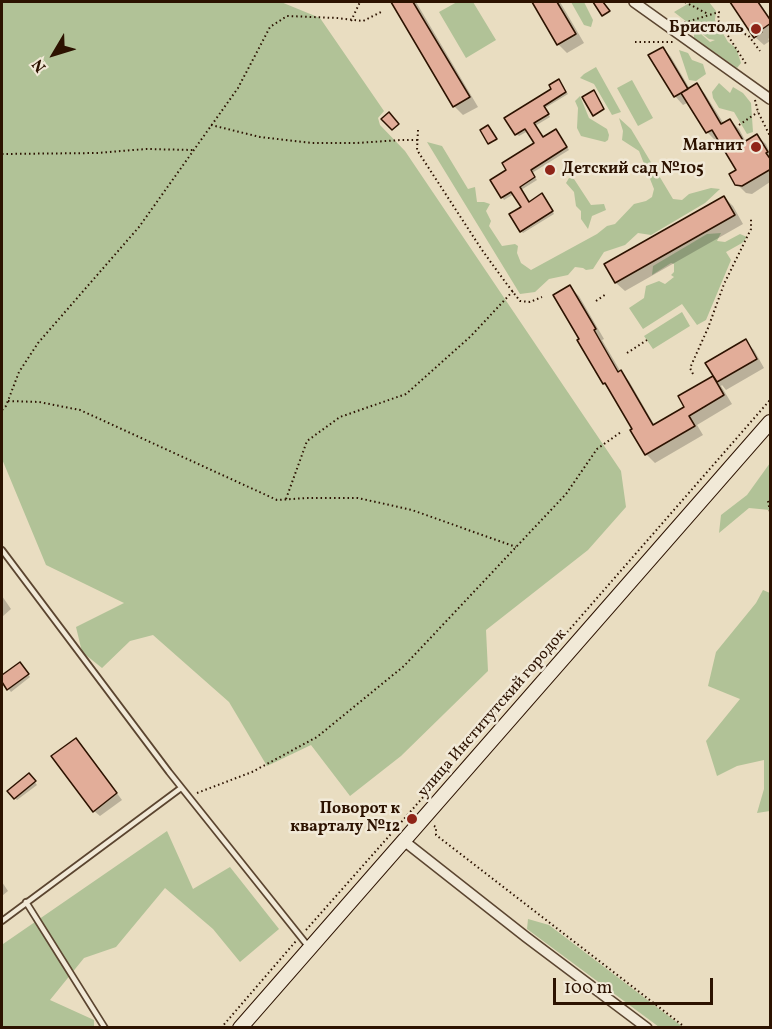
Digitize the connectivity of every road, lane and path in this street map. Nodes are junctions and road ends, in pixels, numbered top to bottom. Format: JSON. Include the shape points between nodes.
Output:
{"nodes":[{"id":1,"x":360,"y":2,"type":"edge"},
{"id":2,"x":634,"y":2,"type":"edge"},
{"id":3,"x":684,"y":2,"type":"edge"},
{"id":4,"x":383,"y":11,"type":"dead end"},
{"id":5,"x":710,"y":15,"type":"junction"},
{"id":6,"x":351,"y":21,"type":"junction"},
{"id":7,"x":669,"y":27,"type":"junction"},
{"id":8,"x":723,"y":28,"type":"junction"},
{"id":9,"x":635,"y":42,"type":"dead end"},
{"id":10,"x":692,"y":43,"type":"junction"},
{"id":11,"x":760,"y":51,"type":"dead end"},
{"id":12,"x":746,"y":64,"type":"dead end"},
{"id":13,"x":771,"y":99,"type":"edge"},
{"id":14,"x":211,"y":125,"type":"junction"},
{"id":15,"x":739,"y":125,"type":"dead end"},
{"id":16,"x":418,"y":130,"type":"dead end"},
{"id":17,"x":771,"y":136,"type":"edge"},
{"id":18,"x":418,"y":140,"type":"junction"},
{"id":19,"x":193,"y":150,"type":"junction"},
{"id":20,"x":2,"y":154,"type":"edge"},
{"id":21,"x":752,"y":218,"type":"dead end"},
{"id":22,"x":513,"y":291,"type":"junction"},
{"id":23,"x":606,"y":294,"type":"dead end"},
{"id":24,"x":542,"y":297,"type":"dead end"},
{"id":25,"x":596,"y":301,"type":"dead end"},
{"id":26,"x":647,"y":340,"type":"dead end"},
{"id":27,"x":627,"y":353,"type":"dead end"},
{"id":28,"x":693,"y":374,"type":"dead end"},
{"id":29,"x":771,"y":400,"type":"edge"},
{"id":30,"x":8,"y":401,"type":"junction"},
{"id":31,"x":2,"y":410,"type":"edge"},
{"id":32,"x":771,"y":422,"type":"edge"},
{"id":33,"x":621,"y":432,"type":"dead end"},
{"id":34,"x":286,"y":499,"type":"junction"},
{"id":35,"x":768,"y":501,"type":"dead end"},
{"id":36,"x":771,"y":512,"type":"edge"},
{"id":37,"x":516,"y":547,"type":"junction"},
{"id":38,"x":2,"y":550,"type":"edge"},
{"id":39,"x":181,"y":788,"type":"junction"},
{"id":40,"x":189,"y":797,"type":"junction"},
{"id":41,"x":423,"y":819,"type":"junction"},
{"id":42,"x":404,"y":841,"type":"junction"},
{"id":43,"x":26,"y":902,"type":"junction"},
{"id":44,"x":2,"y":921,"type":"edge"},
{"id":45,"x":301,"y":936,"type":"junction"},
{"id":46,"x":310,"y":948,"type":"junction"},
{"id":47,"x":105,"y":1028,"type":"edge"},
{"id":48,"x":221,"y":1028,"type":"edge"},
{"id":49,"x":240,"y":1028,"type":"edge"},
{"id":50,"x":646,"y":1028,"type":"edge"},
{"id":51,"x":686,"y":1028,"type":"edge"}],
"edges":[{"from":1,"to":6,"type":"path"},
{"from":2,"to":7,"type":"street"},
{"from":3,"to":5,"type":"path"},
{"from":4,"to":6,"type":"path","via":[[363,21]]},
{"from":5,"to":7,"type":"path"},
{"from":5,"to":8,"type":"path","via":[[719,12]]},
{"from":6,"to":14,"type":"path","via":[[287,16],[270,27],[238,88]]},
{"from":7,"to":10,"type":"street"},
{"from":8,"to":11,"type":"path","via":[[748,35]]},
{"from":8,"to":12,"type":"path"},
{"from":9,"to":10,"type":"path"},
{"from":10,"to":13,"type":"street"},
{"from":14,"to":18,"type":"path","via":[[260,137],[312,143]]},
{"from":14,"to":19,"type":"path"},
{"from":15,"to":17,"type":"path","via":[[758,112]]},
{"from":16,"to":18,"type":"path"},
{"from":18,"to":22,"type":"path","via":[[417,150]]},
{"from":19,"to":20,"type":"path"},
{"from":19,"to":30,"type":"path","via":[[139,227],[38,343],[19,372]]},
{"from":21,"to":28,"type":"path","via":[[751,229],[690,368]]},
{"from":22,"to":24,"type":"path","via":[[520,301],[530,303]]},
{"from":22,"to":34,"type":"path","via":[[471,336],[406,394],[340,417],[307,441]]},
{"from":23,"to":25,"type":"path"},
{"from":26,"to":27,"type":"path"},
{"from":29,"to":45,"type":"path"},
{"from":30,"to":31,"type":"path"},
{"from":30,"to":34,"type":"path","via":[[81,410],[258,492],[277,500]]},
{"from":32,"to":41,"type":"street","name":"улица Институтский городок"},
{"from":33,"to":37,"type":"path","via":[[597,449],[567,494]]},
{"from":34,"to":37,"type":"path","via":[[358,498],[412,510]]},
{"from":35,"to":36,"type":"path"},
{"from":37,"to":40,"type":"path","via":[[404,666],[317,737],[252,772]]},
{"from":38,"to":39,"type":"lane"},
{"from":39,"to":40,"type":"lane"},
{"from":39,"to":43,"type":"lane"},
{"from":40,"to":45,"type":"lane"},
{"from":41,"to":42,"type":"street","name":"улица Институтский городок"},
{"from":41,"to":51,"type":"path","via":[[436,827],[436,835]]},
{"from":42,"to":46,"type":"street","name":"улица Институтский городок"},
{"from":42,"to":50,"type":"street"},
{"from":43,"to":44,"type":"lane"},
{"from":43,"to":47,"type":"lane"},
{"from":45,"to":46,"type":"lane"},
{"from":45,"to":48,"type":"path"},
{"from":46,"to":49,"type":"street","name":"улица Институтский городок"}]}
